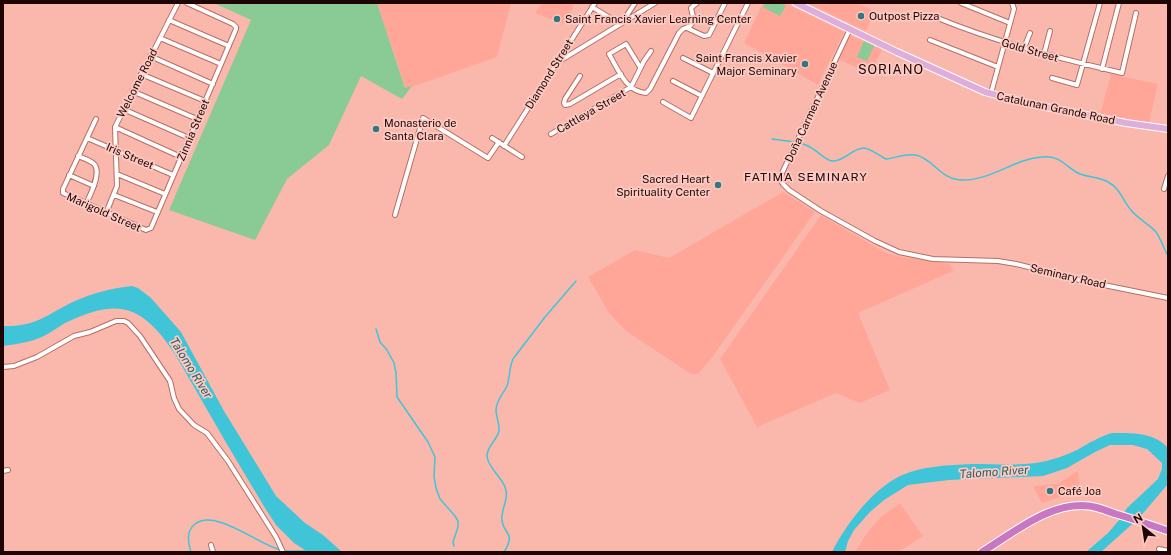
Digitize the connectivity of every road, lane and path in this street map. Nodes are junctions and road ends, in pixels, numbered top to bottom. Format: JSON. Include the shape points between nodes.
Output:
{"nodes":[{"id":1,"x":178,"y":3,"type":"edge"},
{"id":2,"x":187,"y":3,"type":"edge"},
{"id":3,"x":634,"y":3,"type":"edge"},
{"id":4,"x":655,"y":3,"type":"edge"},
{"id":5,"x":697,"y":3,"type":"edge"},
{"id":6,"x":725,"y":3,"type":"edge"},
{"id":7,"x":796,"y":3,"type":"edge"},
{"id":8,"x":961,"y":3,"type":"edge"},
{"id":9,"x":1013,"y":3,"type":"edge"},
{"id":10,"x":1100,"y":3,"type":"edge"},
{"id":11,"x":1119,"y":3,"type":"edge"},
{"id":12,"x":747,"y":4,"type":"edge"},
{"id":13,"x":593,"y":5,"type":"edge"},
{"id":14,"x":1136,"y":13,"type":"dead end"},
{"id":15,"x":940,"y":19,"type":"dead end"},
{"id":16,"x":169,"y":20,"type":"junction"},
{"id":17,"x":1010,"y":23,"type":"junction"},
{"id":18,"x":621,"y":24,"type":"junction"},
{"id":19,"x":687,"y":28,"type":"junction"},
{"id":20,"x":850,"y":29,"type":"junction"},
{"id":21,"x":1050,"y":31,"type":"dead end"},
{"id":22,"x":1030,"y":33,"type":"dead end"},
{"id":23,"x":160,"y":38,"type":"junction"},
{"id":24,"x":930,"y":40,"type":"dead end"},
{"id":25,"x":1005,"y":43,"type":"junction"},
{"id":26,"x":229,"y":46,"type":"junction"},
{"id":27,"x":1024,"y":48,"type":"junction"},
{"id":28,"x":651,"y":51,"type":"dead end"},
{"id":29,"x":1044,"y":54,"type":"junction"},
{"id":30,"x":150,"y":56,"type":"junction"},
{"id":31,"x":683,"y":58,"type":"dead end"},
{"id":32,"x":557,"y":62,"type":"junction"},
{"id":33,"x":221,"y":64,"type":"junction"},
{"id":34,"x":1082,"y":64,"type":"junction"},
{"id":35,"x":640,"y":67,"type":"junction"},
{"id":36,"x":998,"y":67,"type":"junction"},
{"id":37,"x":1102,"y":69,"type":"junction"},
{"id":38,"x":714,"y":73,"type":"junction"},
{"id":39,"x":141,"y":74,"type":"junction"},
{"id":40,"x":621,"y":74,"type":"junction"},
{"id":41,"x":580,"y":76,"type":"dead end"},
{"id":42,"x":1052,"y":78,"type":"dead end"},
{"id":43,"x":673,"y":81,"type":"dead end"},
{"id":44,"x":213,"y":84,"type":"junction"},
{"id":45,"x":631,"y":87,"type":"junction"},
{"id":46,"x":132,"y":91,"type":"junction"},
{"id":47,"x":991,"y":93,"type":"junction"},
{"id":48,"x":702,"y":96,"type":"junction"},
{"id":49,"x":205,"y":101,"type":"junction"},
{"id":50,"x":663,"y":102,"type":"dead end"},
{"id":51,"x":123,"y":109,"type":"junction"},
{"id":52,"x":96,"y":119,"type":"dead end"},
{"id":53,"x":197,"y":119,"type":"junction"},
{"id":54,"x":115,"y":127,"type":"junction"},
{"id":55,"x":1168,"y":129,"type":"edge"},
{"id":56,"x":551,"y":134,"type":"dead end"},
{"id":57,"x":87,"y":138,"type":"junction"},
{"id":58,"x":189,"y":138,"type":"junction"},
{"id":59,"x":492,"y":138,"type":"dead end"},
{"id":60,"x":499,"y":142,"type":"junction"},
{"id":61,"x":504,"y":146,"type":"junction"},
{"id":62,"x":115,"y":150,"type":"junction"},
{"id":63,"x":78,"y":156,"type":"junction"},
{"id":64,"x":181,"y":157,"type":"junction"},
{"id":65,"x":522,"y":157,"type":"dead end"},
{"id":66,"x":117,"y":174,"type":"junction"},
{"id":67,"x":69,"y":175,"type":"junction"},
{"id":68,"x":173,"y":175,"type":"junction"},
{"id":69,"x":1168,"y":176,"type":"edge"},
{"id":70,"x":94,"y":186,"type":"junction"},
{"id":71,"x":1164,"y":189,"type":"dead end"},
{"id":72,"x":165,"y":194,"type":"junction"},
{"id":73,"x":114,"y":195,"type":"junction"},
{"id":74,"x":86,"y":204,"type":"junction"},
{"id":75,"x":157,"y":212,"type":"junction"},
{"id":76,"x":106,"y":213,"type":"junction"},
{"id":77,"x":395,"y":215,"type":"dead end"},
{"id":78,"x":146,"y":230,"type":"joint"},
{"id":79,"x":968,"y":260,"type":"joint"},
{"id":80,"x":1168,"y":298,"type":"edge"},
{"id":81,"x":3,"y":367,"type":"edge"},
{"id":82,"x":1168,"y":531,"type":"edge"},
{"id":83,"x":211,"y":545,"type":"dead end"},
{"id":84,"x":1159,"y":549,"type":"dead end"},
{"id":85,"x":1168,"y":551,"type":"edge"},
{"id":86,"x":213,"y":552,"type":"edge"},
{"id":87,"x":283,"y":552,"type":"edge"},
{"id":88,"x":982,"y":552,"type":"edge"}],
"edges":[{"from":1,"to":16,"type":"street","name":"Welcome Road"},
{"from":2,"to":26,"type":"street","name":"Zinnia Street","via":[[236,26]]},
{"from":3,"to":18,"type":"street"},
{"from":4,"to":18,"type":"street"},
{"from":5,"to":19,"type":"street","via":[[691,8],[694,21]]},
{"from":6,"to":19,"type":"street","via":[[707,36]]},
{"from":7,"to":20,"type":"main road","name":"Catalunan Grande Road"},
{"from":8,"to":17,"type":"street"},
{"from":9,"to":17,"type":"street"},
{"from":10,"to":34,"type":"street"},
{"from":11,"to":37,"type":"street"},
{"from":12,"to":38,"type":"street"},
{"from":13,"to":18,"type":"street"},
{"from":13,"to":32,"type":"street","name":"Diamond Street"},
{"from":14,"to":37,"type":"street","name":"Gold Street","via":[[1122,73]]},
{"from":15,"to":25,"type":"street","name":"Gold Street"},
{"from":16,"to":23,"type":"street","name":"Welcome Road"},
{"from":16,"to":26,"type":"street"},
{"from":17,"to":25,"type":"street"},
{"from":18,"to":32,"type":"street"},
{"from":19,"to":45,"type":"street","via":[[680,33],[648,92],[644,93]]},
{"from":20,"to":47,"type":"main road","name":"Catalunan Grande Road"},
{"from":20,"to":79,"type":"street","name":"Doña Carmen Avenue","via":[[782,173],[782,184],[820,211],[890,249],[933,259]]},
{"from":21,"to":29,"type":"street"},
{"from":22,"to":27,"type":"street"},
{"from":23,"to":30,"type":"street","name":"Welcome Road"},
{"from":23,"to":33,"type":"street"},
{"from":24,"to":36,"type":"street"},
{"from":25,"to":27,"type":"street","name":"Gold Street"},
{"from":25,"to":36,"type":"street"},
{"from":26,"to":33,"type":"street","name":"Zinnia Street"},
{"from":27,"to":29,"type":"street","name":"Gold Street"},
{"from":28,"to":35,"type":"street"},
{"from":29,"to":34,"type":"street","name":"Gold Street"},
{"from":30,"to":39,"type":"street","name":"Welcome Road"},
{"from":30,"to":44,"type":"street"},
{"from":31,"to":38,"type":"street"},
{"from":32,"to":61,"type":"street","name":"Diamond Street"},
{"from":33,"to":44,"type":"street","name":"Zinnia Street"},
{"from":34,"to":37,"type":"street","name":"Gold Street"},
{"from":34,"to":42,"type":"street","via":[[1077,85]]},
{"from":35,"to":40,"type":"street","via":[[626,44],[609,54]]},
{"from":35,"to":45,"type":"street"},
{"from":36,"to":47,"type":"street"},
{"from":38,"to":48,"type":"street"},
{"from":39,"to":46,"type":"street","name":"Welcome Road"},
{"from":39,"to":49,"type":"street"},
{"from":40,"to":41,"type":"street","via":[[565,105],[565,99]]},
{"from":40,"to":45,"type":"street"},
{"from":43,"to":48,"type":"street"},
{"from":44,"to":49,"type":"street","name":"Zinnia Street"},
{"from":45,"to":56,"type":"street","name":"Cattleya Street"},
{"from":46,"to":51,"type":"street","name":"Welcome Road"},
{"from":46,"to":53,"type":"street"},
{"from":47,"to":55,"type":"main road","name":"Catalunan Grande Road","via":[[1044,107]]},
{"from":48,"to":50,"type":"street","via":[[691,118]]},
{"from":49,"to":53,"type":"street","name":"Zinnia Street"},
{"from":51,"to":54,"type":"street","name":"Welcome Road"},
{"from":51,"to":58,"type":"street"},
{"from":52,"to":57,"type":"street"},
{"from":53,"to":58,"type":"street","name":"Zinnia Street"},
{"from":54,"to":62,"type":"street","name":"Welcome Road"},
{"from":54,"to":64,"type":"street"},
{"from":57,"to":62,"type":"street","name":"Iris Street"},
{"from":57,"to":63,"type":"street"},
{"from":58,"to":64,"type":"street","name":"Zinnia Street"},
{"from":59,"to":60,"type":"street"},
{"from":60,"to":61,"type":"street"},
{"from":60,"to":77,"type":"street","via":[[488,158],[423,118]]},
{"from":61,"to":65,"type":"street"},
{"from":62,"to":66,"type":"street","name":"Welcome Road"},
{"from":62,"to":68,"type":"street","name":"Iris Street"},
{"from":63,"to":67,"type":"street"},
{"from":63,"to":70,"type":"street","via":[[95,166]]},
{"from":64,"to":68,"type":"street","name":"Zinnia Street"},
{"from":66,"to":72,"type":"street"},
{"from":66,"to":73,"type":"street","name":"Welcome Road"},
{"from":67,"to":70,"type":"street"},
{"from":67,"to":74,"type":"street","name":"Marigold Street","via":[[63,193]]},
{"from":68,"to":72,"type":"street","name":"Zinnia Street"},
{"from":69,"to":71,"type":"street"},
{"from":70,"to":74,"type":"street"},
{"from":72,"to":75,"type":"street","name":"Zinnia Street"},
{"from":73,"to":75,"type":"street"},
{"from":73,"to":76,"type":"street","name":"Welcome Road"},
{"from":74,"to":76,"type":"street","name":"Marigold Street"},
{"from":75,"to":78,"type":"street","name":"Zinnia Street","via":[[151,228]]},
{"from":76,"to":78,"type":"street","name":"Marigold Street"},
{"from":79,"to":80,"type":"street","name":"Seminary Road","via":[[1016,264]]},
{"from":81,"to":87,"type":"street","via":[[14,366],[37,357],[74,336],[116,321],[128,323],[140,336],[170,381],[179,409],[194,425],[212,438]]},
{"from":82,"to":88,"type":"highway","via":[[1090,506],[1063,507],[1037,518]]},
{"from":83,"to":86,"type":"street"},
{"from":84,"to":85,"type":"street"}]}
